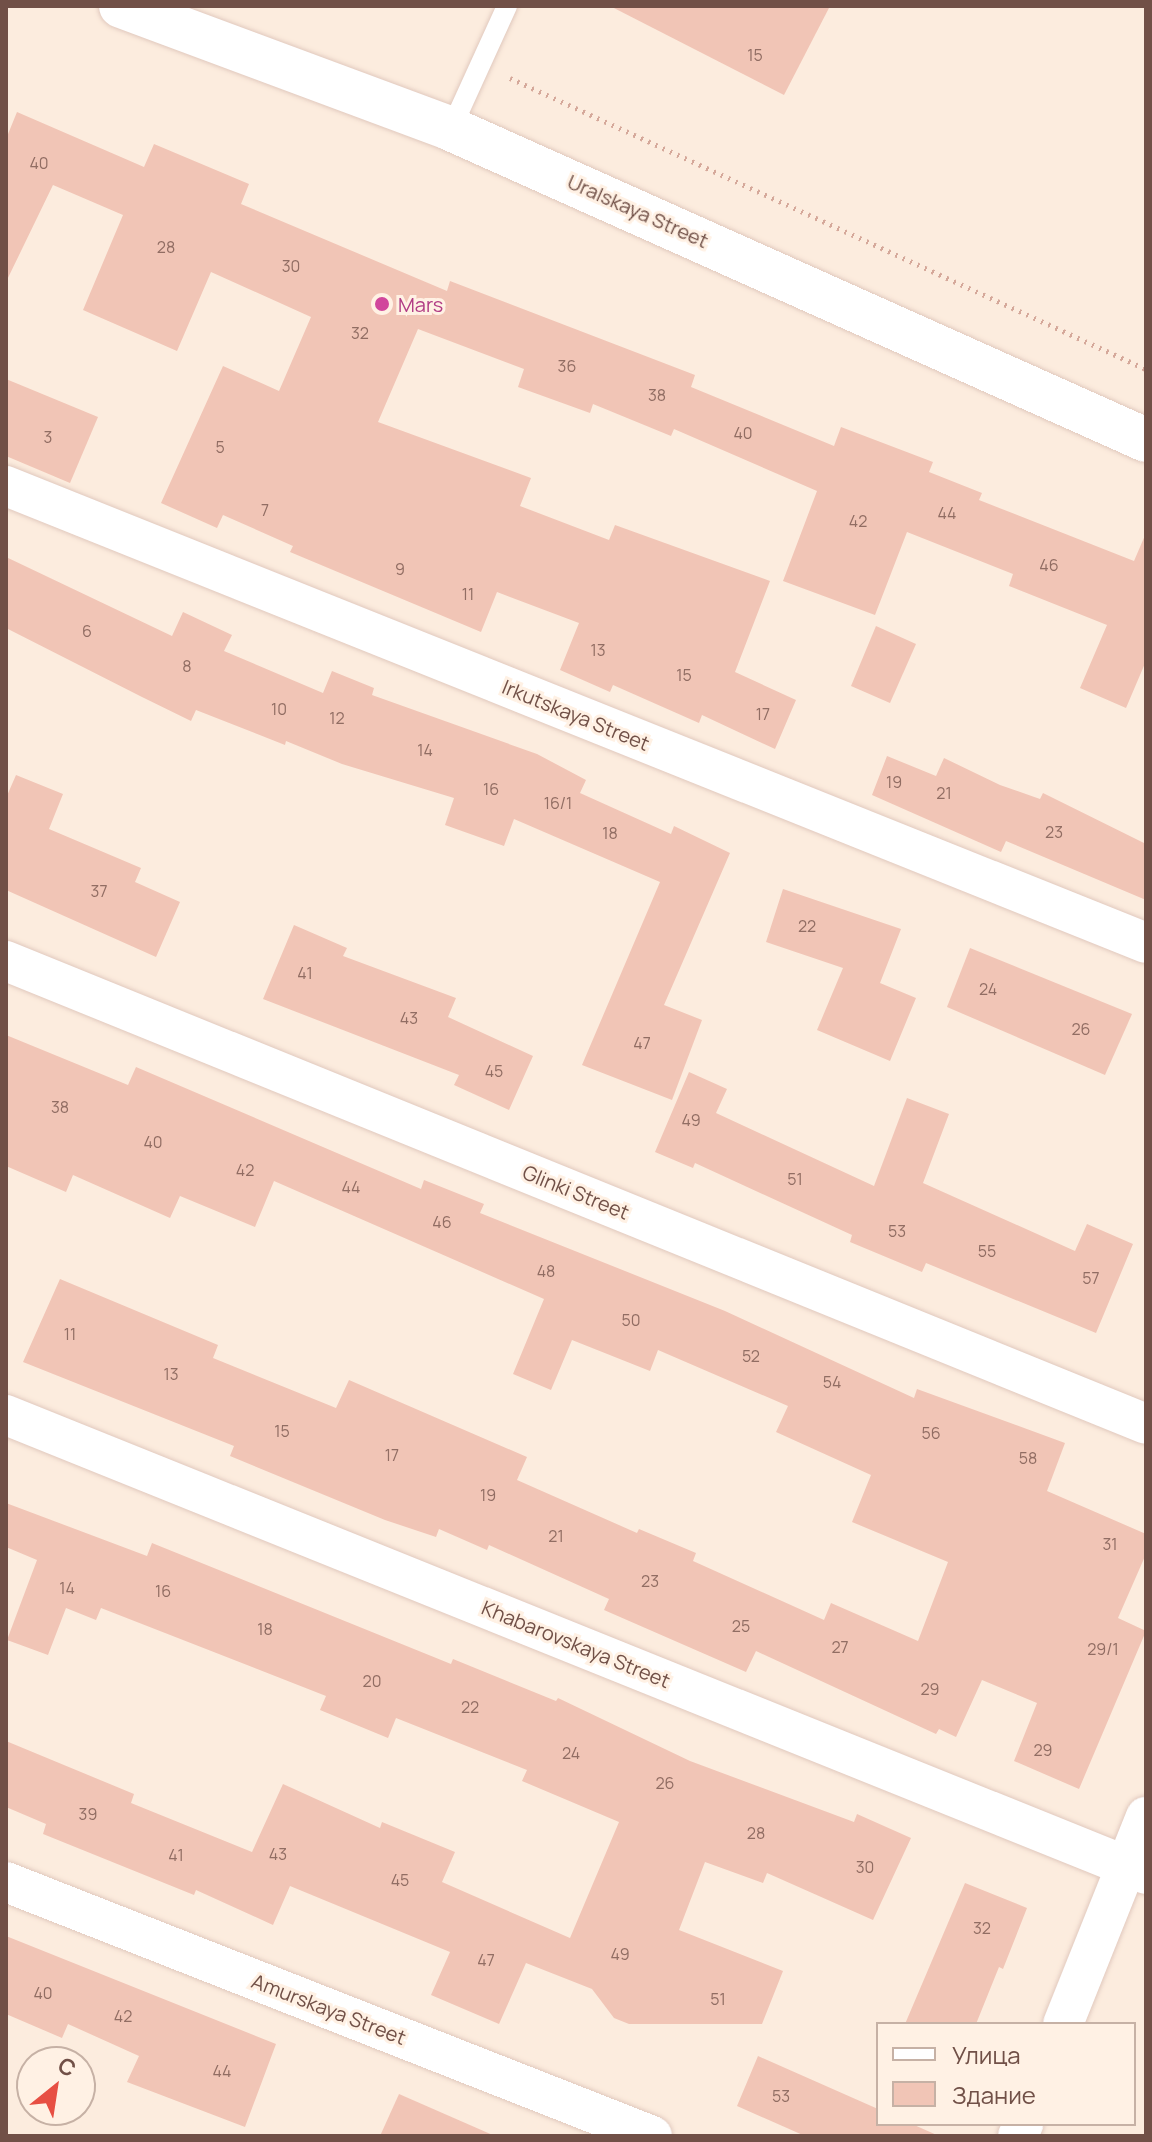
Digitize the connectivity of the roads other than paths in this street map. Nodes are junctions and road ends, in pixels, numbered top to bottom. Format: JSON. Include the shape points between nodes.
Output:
{"nodes":[{"id":1,"x":121,"y":6,"type":"edge"},
{"id":2,"x":507,"y":6,"type":"edge"},
{"id":3,"x":451,"y":129,"type":"junction"},
{"id":4,"x":1146,"y":440,"type":"edge"},
{"id":5,"x":6,"y":486,"type":"edge"},
{"id":6,"x":1146,"y":943,"type":"edge"},
{"id":7,"x":6,"y":961,"type":"edge"},
{"id":8,"x":6,"y":1415,"type":"edge"},
{"id":9,"x":1146,"y":1424,"type":"edge"},
{"id":10,"x":1146,"y":1817,"type":"edge"},
{"id":11,"x":1136,"y":1870,"type":"edge"},
{"id":12,"x":6,"y":1882,"type":"edge"},
{"id":13,"x":1064,"y":2022,"type":"edge"},
{"id":14,"x":652,"y":2136,"type":"edge"}],
"edges":[{"from":1,"to":3,"type":"main road","name":"Uralskaya Street"},
{"from":2,"to":3,"type":"lane"},
{"from":3,"to":4,"type":"main road","name":"Uralskaya Street"},
{"from":5,"to":6,"type":"street","name":"Irkutskaya Street"},
{"from":7,"to":9,"type":"street","name":"Glinki Street"},
{"from":8,"to":11,"type":"street","name":"Khabarovskaya Street"},
{"from":10,"to":11,"type":"street"},
{"from":11,"to":13,"type":"street"},
{"from":12,"to":14,"type":"street","name":"Amurskaya Street"}]}
